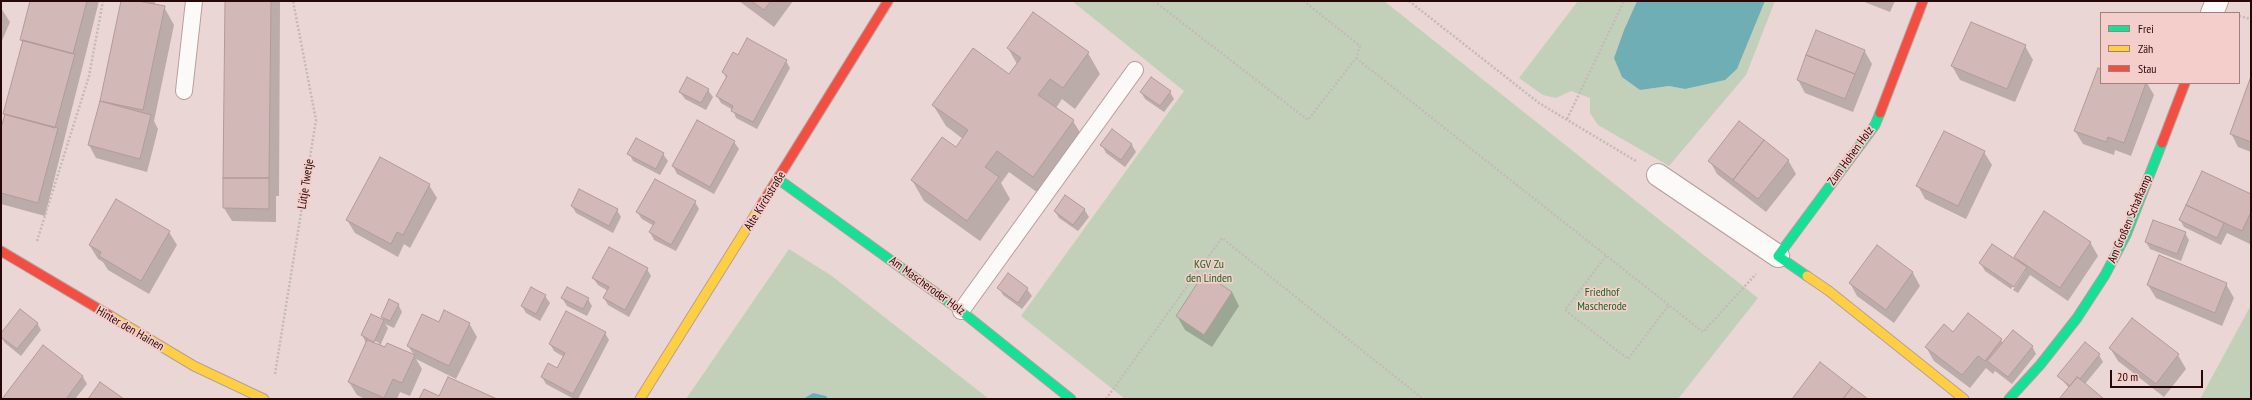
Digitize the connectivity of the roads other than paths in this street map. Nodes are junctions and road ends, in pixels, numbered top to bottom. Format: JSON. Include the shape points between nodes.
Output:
{"nodes":[{"id":1,"x":194,"y":1,"type":"edge"},
{"id":2,"x":888,"y":1,"type":"edge"},
{"id":3,"x":1923,"y":1,"type":"edge"},
{"id":4,"x":2217,"y":1,"type":"edge"},
{"id":5,"x":2212,"y":12,"type":"edge"},
{"id":6,"x":1135,"y":70,"type":"dead end"},
{"id":7,"x":2185,"y":84,"type":"edge"},
{"id":8,"x":184,"y":91,"type":"dead end"},
{"id":9,"x":1658,"y":175,"type":"road end"},
{"id":10,"x":778,"y":179,"type":"junction"},
{"id":11,"x":1,"y":251,"type":"edge"},
{"id":12,"x":1778,"y":256,"type":"junction"},
{"id":13,"x":961,"y":311,"type":"junction"},
{"id":14,"x":264,"y":399,"type":"edge"},
{"id":15,"x":640,"y":399,"type":"edge"},
{"id":16,"x":1071,"y":399,"type":"edge"},
{"id":17,"x":1964,"y":399,"type":"edge"},
{"id":18,"x":2009,"y":399,"type":"edge"}],
"edges":[{"from":1,"to":8,"type":"lane"},
{"from":2,"to":10,"type":"street","name":"Alte Kirchstraße"},
{"from":3,"to":12,"type":"street","name":"Zum Hohen Holz","via":[[1875,125]]},
{"from":4,"to":5,"type":"street"},
{"from":6,"to":13,"type":"lane"},
{"from":7,"to":18,"type":"street","name":"Am Großen Schafkamp","via":[[2126,235],[2105,275],[2077,318]]},
{"from":9,"to":12,"type":"street"},
{"from":10,"to":13,"type":"street","name":"Am Mascheroder Holz"},
{"from":10,"to":15,"type":"street","name":"Alte Kirchstraße"},
{"from":11,"to":14,"type":"street","name":"Hinter den Hainen","via":[[194,366]]},
{"from":12,"to":17,"type":"street","via":[[1829,291]]},
{"from":13,"to":16,"type":"street","name":"Am Mascheroder Holz"}]}
